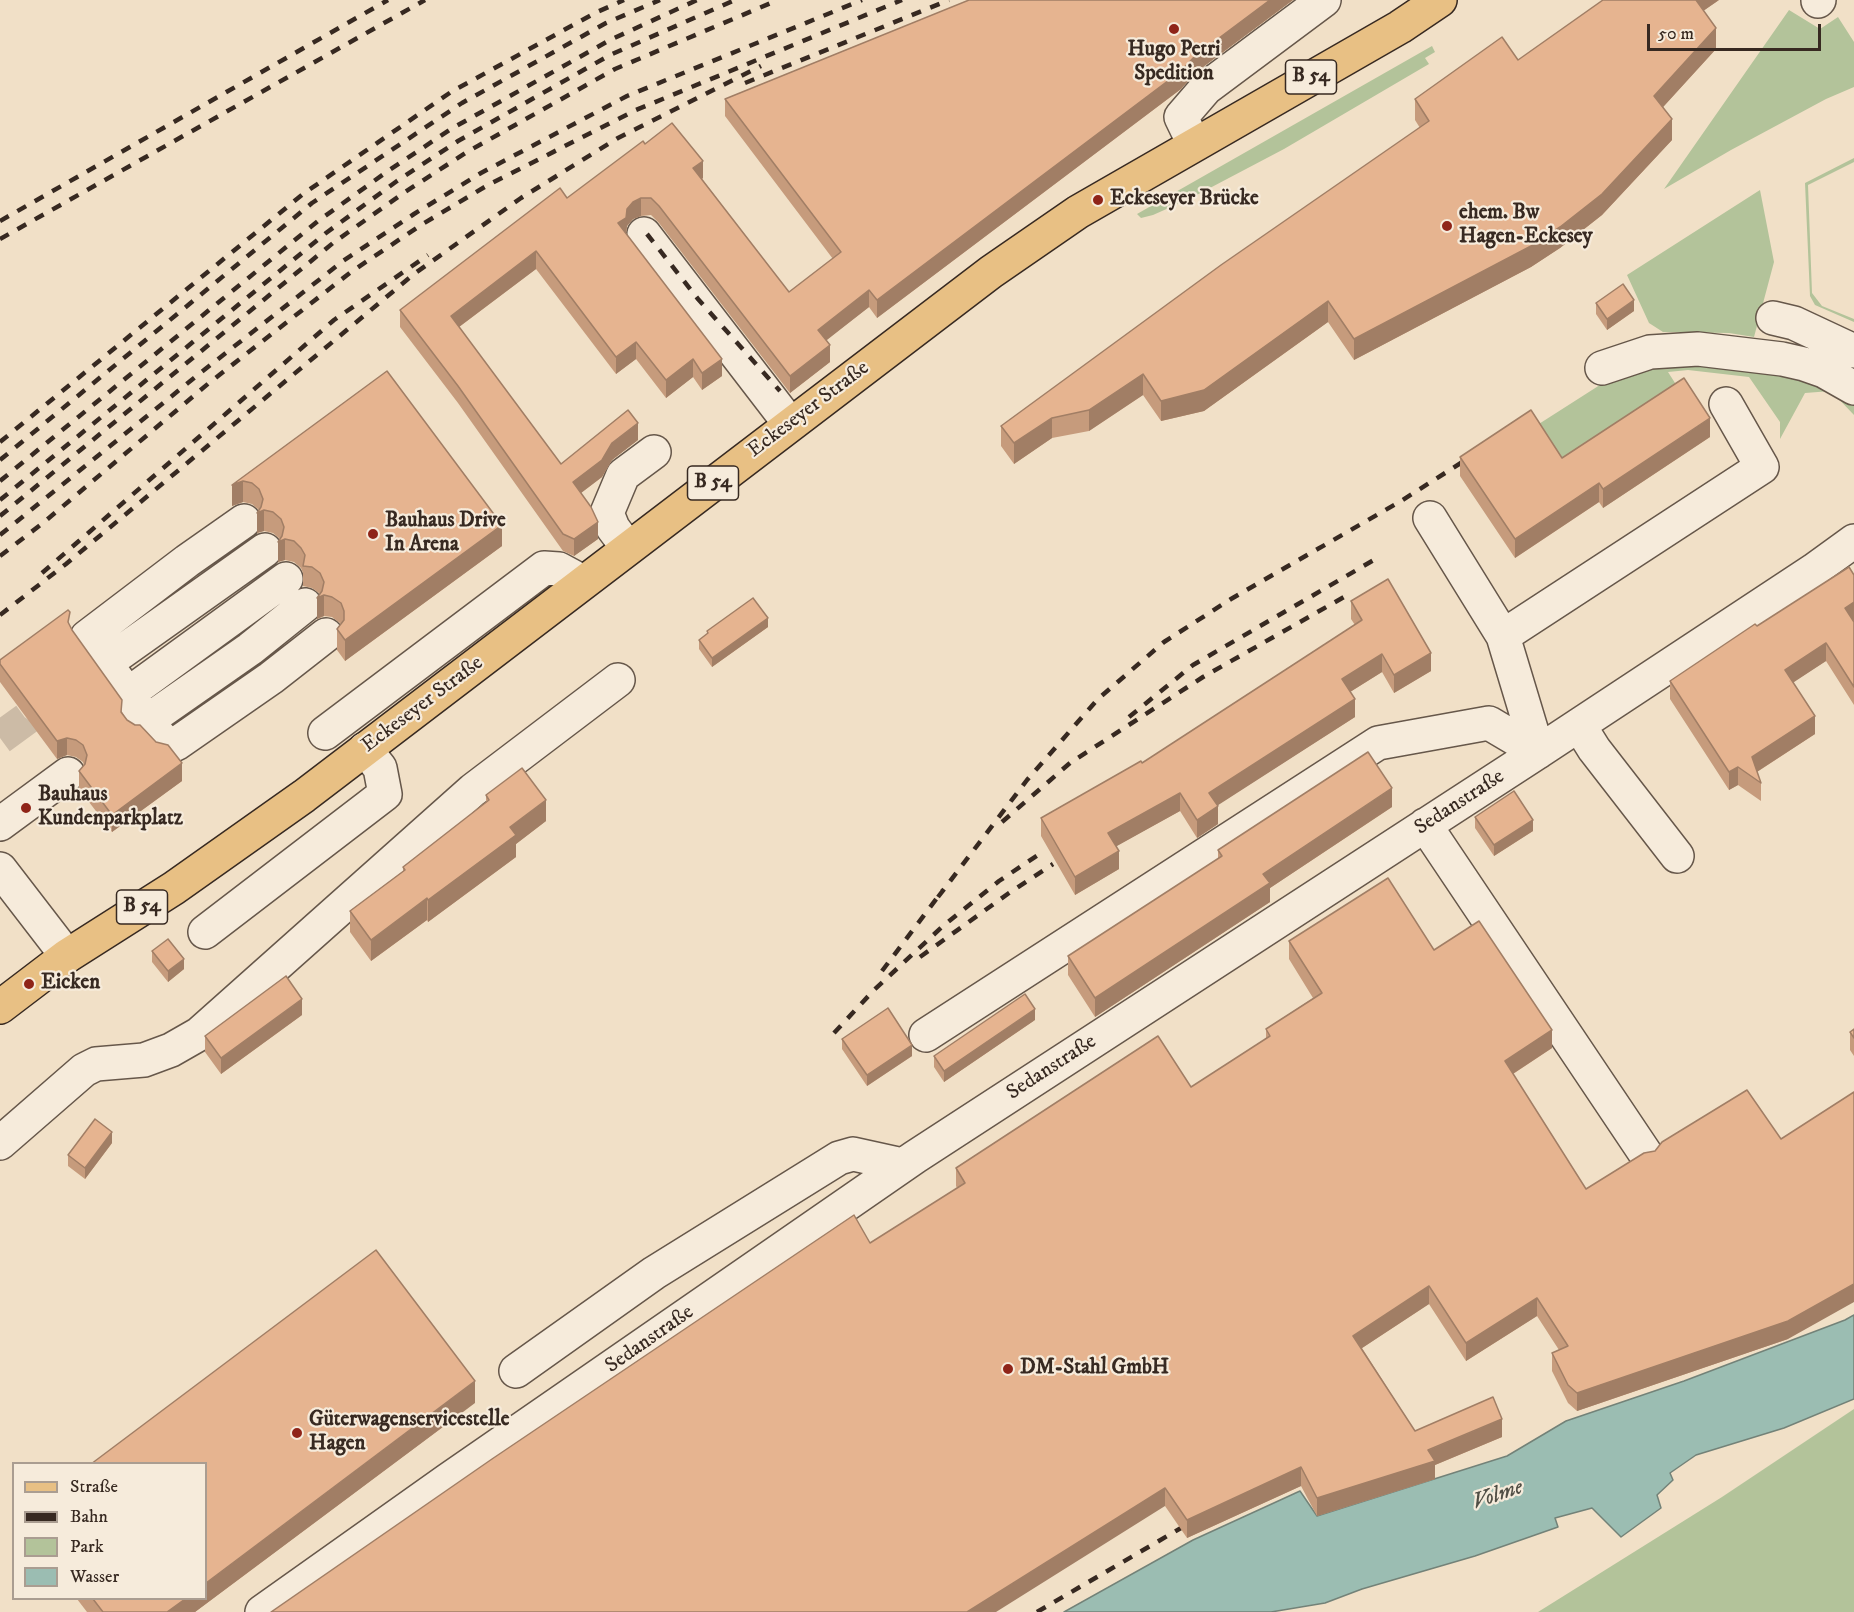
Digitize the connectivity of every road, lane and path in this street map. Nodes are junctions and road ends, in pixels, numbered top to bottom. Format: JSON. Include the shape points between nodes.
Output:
{"nodes":[{"id":1,"x":1324,"y":0,"type":"edge"},
{"id":2,"x":1440,"y":0,"type":"edge"},
{"id":3,"x":1194,"y":144,"type":"junction"},
{"id":4,"x":644,"y":234,"type":"dead end"},
{"id":5,"x":1773,"y":318,"type":"dead end"},
{"id":6,"x":1854,"y":351,"type":"edge"},
{"id":7,"x":1602,"y":368,"type":"dead end"},
{"id":8,"x":1854,"y":388,"type":"edge"},
{"id":9,"x":1726,"y":404,"type":"dead end"},
{"id":10,"x":790,"y":424,"type":"junction"},
{"id":11,"x":654,"y":452,"type":"dead end"},
{"id":12,"x":1430,"y":518,"type":"dead end"},
{"id":13,"x":244,"y":521,"type":"dead end"},
{"id":14,"x":1854,"y":541,"type":"edge"},
{"id":15,"x":628,"y":548,"type":"junction"},
{"id":16,"x":265,"y":550,"type":"dead end"},
{"id":17,"x":583,"y":582,"type":"junction"},
{"id":18,"x":296,"y":592,"type":"dead end"},
{"id":19,"x":326,"y":635,"type":"dead end"},
{"id":20,"x":1503,"y":636,"type":"junction"},
{"id":21,"x":106,"y":663,"type":"junction"},
{"id":22,"x":618,"y":680,"type":"dead end"},
{"id":23,"x":368,"y":701,"type":"junction"},
{"id":24,"x":138,"y":713,"type":"junction"},
{"id":25,"x":1579,"y":725,"type":"junction"},
{"id":26,"x":325,"y":733,"type":"dead end"},
{"id":27,"x":372,"y":744,"type":"junction"},
{"id":28,"x":1538,"y":752,"type":"junction"},
{"id":29,"x":69,"y":774,"type":"dead end"},
{"id":30,"x":0,"y":824,"type":"edge"},
{"id":31,"x":1425,"y":825,"type":"junction"},
{"id":32,"x":1677,"y":856,"type":"dead end"},
{"id":33,"x":0,"y":869,"type":"edge"},
{"id":34,"x":205,"y":932,"type":"dead end"},
{"id":35,"x":67,"y":956,"type":"junction"},
{"id":36,"x":0,"y":1007,"type":"edge"},
{"id":37,"x":926,"y":1035,"type":"dead end"},
{"id":38,"x":0,"y":1143,"type":"edge"},
{"id":39,"x":1645,"y":1153,"type":"edge"},
{"id":40,"x":903,"y":1165,"type":"junction"},
{"id":41,"x":516,"y":1371,"type":"dead end"},
{"id":42,"x":262,"y":1612,"type":"edge"}],
"edges":[{"from":1,"to":3,"type":"street","via":[[1206,88],[1181,117]]},
{"from":2,"to":3,"type":"main road","name":"Eckeseyer Straße","number":"B 54","via":[[1400,27]]},
{"from":3,"to":10,"type":"main road","name":"Eckeseyer Straße","number":"B 54","via":[[1078,212],[991,272]]},
{"from":4,"to":10,"type":"street"},
{"from":5,"to":6,"type":"street","via":[[1794,323]]},
{"from":7,"to":8,"type":"street","via":[[1650,352],[1698,349],[1804,364]]},
{"from":9,"to":20,"type":"street","via":[[1762,467]]},
{"from":10,"to":15,"type":"main road","name":"Eckeseyer Straße","number":"B 54"},
{"from":11,"to":15,"type":"street","via":[[623,475],[607,513]]},
{"from":12,"to":20,"type":"street"},
{"from":13,"to":21,"type":"street","via":[[87,637]]},
{"from":14,"to":25,"type":"street","name":"Sedanstraße"},
{"from":15,"to":17,"type":"main road","name":"Eckeseyer Straße","number":"B 54"},
{"from":16,"to":21,"type":"street"},
{"from":17,"to":23,"type":"street","via":[[559,569],[544,568]]},
{"from":17,"to":27,"type":"main road","name":"Eckeseyer Straße","number":"B 54"},
{"from":18,"to":24,"type":"street"},
{"from":19,"to":24,"type":"street","via":[[176,744],[165,743]]},
{"from":20,"to":28,"type":"street"},
{"from":21,"to":24,"type":"street"},
{"from":22,"to":38,"type":"street","via":[[473,790],[198,1034],[144,1060],[96,1064],[84,1070]]},
{"from":23,"to":26,"type":"street"},
{"from":23,"to":27,"type":"street"},
{"from":25,"to":28,"type":"street","name":"Sedanstraße"},
{"from":25,"to":32,"type":"street"},
{"from":27,"to":34,"type":"street","via":[[385,794]]},
{"from":27,"to":35,"type":"main road","name":"Eckeseyer Straße","number":"B 54","via":[[217,858]]},
{"from":28,"to":31,"type":"street","name":"Sedanstraße"},
{"from":28,"to":37,"type":"street","via":[[1489,723],[1378,743]]},
{"from":29,"to":30,"type":"street"},
{"from":31,"to":39,"type":"street"},
{"from":31,"to":40,"type":"street","name":"Sedanstraße"},
{"from":33,"to":35,"type":"street"},
{"from":35,"to":36,"type":"main road","name":"Eckeseyer Straße","number":"B 54"},
{"from":40,"to":41,"type":"street","via":[[853,1154],[839,1158],[654,1273]]},
{"from":40,"to":42,"type":"street","name":"Sedanstraße"}]}
